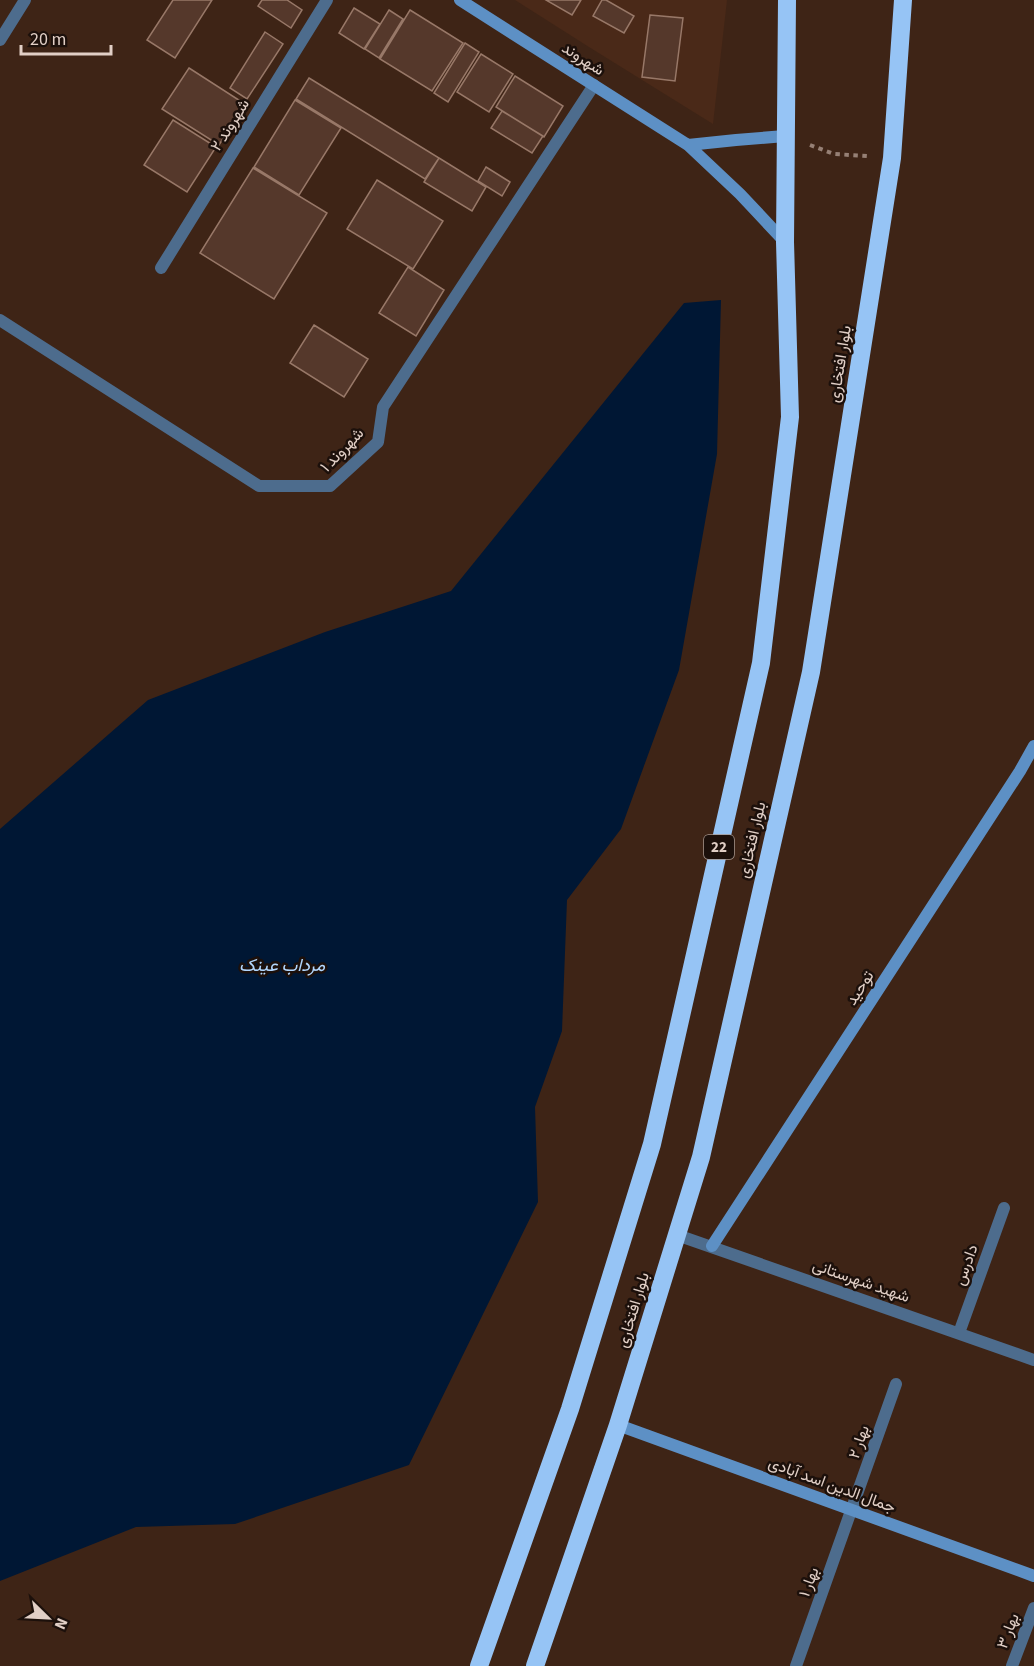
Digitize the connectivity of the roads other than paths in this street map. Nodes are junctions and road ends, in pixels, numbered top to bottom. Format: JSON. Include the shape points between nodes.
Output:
{"nodes":[{"id":1,"x":25,"y":0,"type":"edge"},
{"id":2,"x":327,"y":0,"type":"edge"},
{"id":3,"x":460,"y":0,"type":"edge"},
{"id":4,"x":787,"y":0,"type":"edge"},
{"id":5,"x":903,"y":0,"type":"edge"},
{"id":6,"x":0,"y":40,"type":"edge"},
{"id":7,"x":594,"y":85,"type":"junction"},
{"id":8,"x":785,"y":136,"type":"junction"},
{"id":9,"x":688,"y":145,"type":"junction"},
{"id":10,"x":785,"y":242,"type":"junction"},
{"id":11,"x":161,"y":268,"type":"dead end"},
{"id":12,"x":0,"y":320,"type":"edge"},
{"id":13,"x":1034,"y":746,"type":"edge"},
{"id":14,"x":1004,"y":1208,"type":"dead end"},
{"id":15,"x":677,"y":1235,"type":"junction"},
{"id":16,"x":712,"y":1246,"type":"junction"},
{"id":17,"x":959,"y":1333,"type":"junction"},
{"id":18,"x":1034,"y":1360,"type":"edge"},
{"id":19,"x":897,"y":1384,"type":"dead end"},
{"id":20,"x":618,"y":1425,"type":"junction"},
{"id":21,"x":852,"y":1510,"type":"junction"},
{"id":22,"x":1034,"y":1576,"type":"edge"},
{"id":23,"x":1034,"y":1608,"type":"edge"},
{"id":24,"x":479,"y":1666,"type":"edge"},
{"id":25,"x":535,"y":1666,"type":"edge"},
{"id":26,"x":796,"y":1666,"type":"edge"},
{"id":27,"x":1012,"y":1666,"type":"edge"}],
"edges":[{"from":1,"to":6,"type":"street"},
{"from":2,"to":11,"type":"street","name":"شهروند ۲"},
{"from":3,"to":7,"type":"street","name":"شهروند"},
{"from":4,"to":8,"type":"highway","name":"بلوار افتخاری","number":"22"},
{"from":5,"to":15,"type":"highway","name":"بلوار افتخاری","via":[[892,158],[811,672],[701,1157]]},
{"from":7,"to":9,"type":"street","name":"شهروند"},
{"from":7,"to":12,"type":"street","name":"شهروند ۱","via":[[383,407],[378,442],[330,486],[259,486]]},
{"from":8,"to":9,"type":"street"},
{"from":8,"to":10,"type":"highway","name":"بلوار افتخاری","number":"22"},
{"from":9,"to":10,"type":"street","name":"شهروند"},
{"from":10,"to":24,"type":"highway","name":"بلوار افتخاری","number":"22","via":[[790,417],[761,663],[652,1144],[570,1409]]},
{"from":13,"to":16,"type":"street","name":"توحید"},
{"from":14,"to":17,"type":"street","name":"دادرس"},
{"from":15,"to":16,"type":"street","name":"شهید شهرستانی"},
{"from":15,"to":20,"type":"highway","name":"بلوار افتخاری"},
{"from":16,"to":17,"type":"street","name":"شهید شهرستانی"},
{"from":17,"to":18,"type":"street","name":"شهید شهرستانی"},
{"from":19,"to":21,"type":"street","name":"بهار ۲"},
{"from":20,"to":21,"type":"street","name":"جمال الدین اسد آبادی"},
{"from":20,"to":25,"type":"highway","name":"بلوار افتخاری"},
{"from":21,"to":22,"type":"street","name":"جمال الدین اسد آبادی"},
{"from":21,"to":26,"type":"street","name":"بهار ۱"},
{"from":23,"to":27,"type":"street","name":"بهار ۳"}]}
